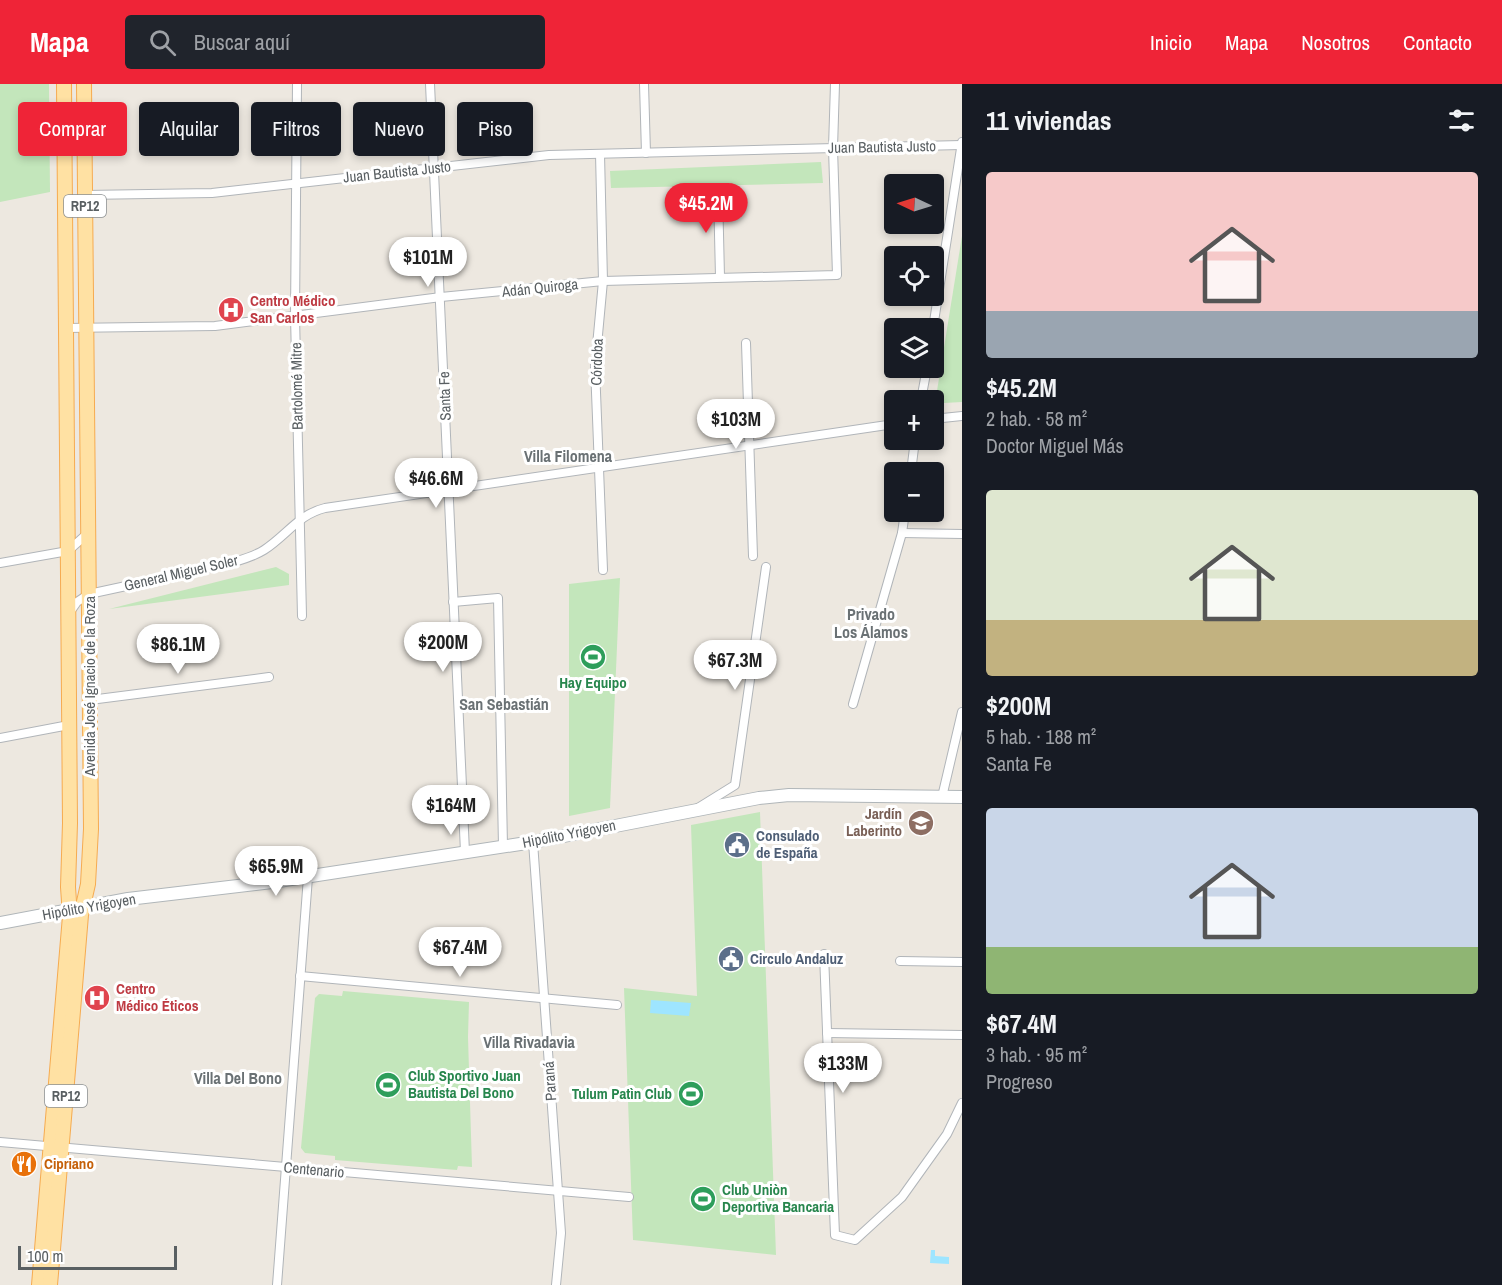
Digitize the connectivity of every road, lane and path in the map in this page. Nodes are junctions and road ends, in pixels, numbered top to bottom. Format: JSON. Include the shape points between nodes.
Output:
{"nodes":[{"id":1,"x":64,"y":84,"type":"edge"},
{"id":2,"x":84,"y":84,"type":"edge"},
{"id":3,"x":297,"y":84,"type":"edge"},
{"id":4,"x":430,"y":84,"type":"edge"},
{"id":5,"x":644,"y":84,"type":"edge"},
{"id":6,"x":835,"y":84,"type":"edge"},
{"id":7,"x":962,"y":143,"type":"edge"},
{"id":8,"x":833,"y":148,"type":"junction"},
{"id":9,"x":646,"y":153,"type":"junction"},
{"id":10,"x":600,"y":154,"type":"junction"},
{"id":11,"x":435,"y":168,"type":"junction"},
{"id":12,"x":959,"y":181,"type":"edge"},
{"id":13,"x":297,"y":184,"type":"junction"},
{"id":14,"x":718,"y":191,"type":"dead end"},
{"id":15,"x":85,"y":195,"type":"junction"},
{"id":16,"x":720,"y":277,"type":"junction"},
{"id":17,"x":603,"y":281,"type":"junction"},
{"id":18,"x":441,"y":297,"type":"junction"},
{"id":19,"x":296,"y":316,"type":"junction"},
{"id":20,"x":935,"y":318,"type":"edge"},
{"id":21,"x":87,"y":327,"type":"junction"},
{"id":22,"x":66,"y":328,"type":"junction"},
{"id":23,"x":746,"y":343,"type":"dead end"},
{"id":24,"x":962,"y":416,"type":"edge"},
{"id":25,"x":944,"y":418,"type":"edge"},
{"id":26,"x":884,"y":425,"type":"edge"},
{"id":27,"x":749,"y":445,"type":"junction"},
{"id":28,"x":599,"y":468,"type":"junction"},
{"id":29,"x":449,"y":490,"type":"junction"},
{"id":30,"x":300,"y":520,"type":"junction"},
{"id":31,"x":904,"y":522,"type":"edge"},
{"id":32,"x":88,"y":532,"type":"junction"},
{"id":33,"x":902,"y":533,"type":"junction"},
{"id":34,"x":962,"y":534,"type":"edge"},
{"id":35,"x":68,"y":550,"type":"junction"},
{"id":36,"x":753,"y":556,"type":"dead end"},
{"id":37,"x":0,"y":563,"type":"edge"},
{"id":38,"x":766,"y":567,"type":"dead end"},
{"id":39,"x":603,"y":570,"type":"dead end"},
{"id":40,"x":89,"y":594,"type":"junction"},
{"id":41,"x":453,"y":602,"type":"junction"},
{"id":42,"x":68,"y":615,"type":"junction"},
{"id":43,"x":302,"y":616,"type":"dead end"},
{"id":44,"x":269,"y":677,"type":"dead end"},
{"id":45,"x":90,"y":700,"type":"junction"},
{"id":46,"x":854,"y":704,"type":"dead end"},
{"id":47,"x":962,"y":712,"type":"edge"},
{"id":48,"x":69,"y":725,"type":"junction"},
{"id":49,"x":0,"y":738,"type":"edge"},
{"id":50,"x":942,"y":797,"type":"junction"},
{"id":51,"x":962,"y":797,"type":"edge"},
{"id":52,"x":696,"y":809,"type":"junction"},
{"id":53,"x":533,"y":842,"type":"junction"},
{"id":54,"x":503,"y":846,"type":"junction"},
{"id":55,"x":465,"y":852,"type":"junction"},
{"id":56,"x":308,"y":877,"type":"junction"},
{"id":57,"x":76,"y":909,"type":"junction"},
{"id":58,"x":0,"y":923,"type":"edge"},
{"id":59,"x":825,"y":954,"type":"dead end"},
{"id":60,"x":900,"y":960,"type":"dead end"},
{"id":61,"x":962,"y":962,"type":"edge"},
{"id":62,"x":300,"y":976,"type":"junction"},
{"id":63,"x":544,"y":999,"type":"junction"},
{"id":64,"x":617,"y":1005,"type":"dead end"},
{"id":65,"x":827,"y":1033,"type":"junction"},
{"id":66,"x":962,"y":1035,"type":"edge"},
{"id":67,"x":962,"y":1103,"type":"edge"},
{"id":68,"x":0,"y":1142,"type":"edge"},
{"id":69,"x":56,"y":1148,"type":"junction"},
{"id":70,"x":284,"y":1168,"type":"junction"},
{"id":71,"x":558,"y":1191,"type":"junction"},
{"id":72,"x":629,"y":1197,"type":"dead end"},
{"id":73,"x":39,"y":1285,"type":"edge"},
{"id":74,"x":50,"y":1285,"type":"edge"},
{"id":75,"x":277,"y":1285,"type":"edge"},
{"id":76,"x":556,"y":1285,"type":"edge"}],
"edges":[{"from":1,"to":22,"type":"main road","name":"Avenida José Ignacio de la Roza","number":"RP12"},
{"from":2,"to":15,"type":"main road","name":"Avenida José Ignacio de la Roza","number":"RP12"},
{"from":3,"to":13,"type":"street","name":"Bartolomé Mitre"},
{"from":4,"to":11,"type":"street","name":"Santa Fe"},
{"from":5,"to":9,"type":"street"},
{"from":6,"to":8,"type":"street"},
{"from":7,"to":8,"type":"street","name":"Juan Bautista Justo"},
{"from":7,"to":12,"type":"street"},
{"from":8,"to":9,"type":"street","name":"Juan Bautista Justo"},
{"from":8,"to":16,"type":"street","name":"Adán Quiroga","via":[[837,275]]},
{"from":9,"to":10,"type":"street","name":"Juan Bautista Justo"},
{"from":10,"to":11,"type":"street","name":"Juan Bautista Justo","via":[[549,155]]},
{"from":10,"to":17,"type":"street","name":"Córdoba"},
{"from":11,"to":13,"type":"street","name":"Juan Bautista Justo"},
{"from":11,"to":18,"type":"street","name":"Santa Fe"},
{"from":12,"to":20,"type":"street"},
{"from":13,"to":15,"type":"street","name":"Juan Bautista Justo","via":[[212,193]]},
{"from":13,"to":19,"type":"street","name":"Bartolomé Mitre"},
{"from":14,"to":16,"type":"street"},
{"from":15,"to":21,"type":"main road","name":"Avenida José Ignacio de la Roza","number":"RP12"},
{"from":16,"to":17,"type":"street","name":"Adán Quiroga"},
{"from":17,"to":18,"type":"street","name":"Adán Quiroga"},
{"from":17,"to":28,"type":"street","name":"Córdoba","via":[[595,367]]},
{"from":18,"to":19,"type":"street","name":"Adán Quiroga"},
{"from":18,"to":29,"type":"street","name":"Santa Fe"},
{"from":19,"to":21,"type":"street","name":"Adán Quiroga","via":[[215,326]]},
{"from":19,"to":30,"type":"street","name":"Bartolomé Mitre"},
{"from":21,"to":22,"type":"street","name":"Adán Quiroga"},
{"from":21,"to":32,"type":"main road","name":"Avenida José Ignacio de la Roza","number":"RP12"},
{"from":22,"to":35,"type":"main road","name":"Avenida José Ignacio de la Roza","number":"RP12"},
{"from":23,"to":27,"type":"street"},
{"from":24,"to":25,"type":"street"},
{"from":26,"to":27,"type":"street","name":"General Miguel Soler"},
{"from":27,"to":28,"type":"street","name":"General Miguel Soler"},
{"from":27,"to":36,"type":"street"},
{"from":28,"to":29,"type":"street","name":"General Miguel Soler"},
{"from":28,"to":39,"type":"street","name":"Córdoba"},
{"from":29,"to":30,"type":"street","name":"General Miguel Soler","via":[[325,508]]},
{"from":29,"to":41,"type":"street","name":"Santa Fe"},
{"from":30,"to":40,"type":"street","name":"General Miguel Soler","via":[[248,558]]},
{"from":30,"to":43,"type":"street","name":"Bartolomé Mitre"},
{"from":31,"to":33,"type":"street"},
{"from":32,"to":35,"type":"street"},
{"from":32,"to":40,"type":"main road","name":"Avenida José Ignacio de la Roza","number":"RP12"},
{"from":33,"to":34,"type":"street"},
{"from":33,"to":46,"type":"street"},
{"from":35,"to":37,"type":"street"},
{"from":35,"to":42,"type":"main road","name":"Avenida José Ignacio de la Roza","number":"RP12"},
{"from":38,"to":52,"type":"street","via":[[735,784]]},
{"from":40,"to":42,"type":"street"},
{"from":40,"to":45,"type":"main road","name":"Avenida José Ignacio de la Roza","number":"RP12"},
{"from":41,"to":54,"type":"street","via":[[498,598]]},
{"from":41,"to":55,"type":"street","name":"Santa Fe"},
{"from":42,"to":48,"type":"main road","name":"Avenida José Ignacio de la Roza","number":"RP12"},
{"from":44,"to":45,"type":"street"},
{"from":45,"to":57,"type":"main road","name":"Avenida José Ignacio de la Roza","number":"RP12","via":[[88,884]]},
{"from":47,"to":50,"type":"street"},
{"from":48,"to":49,"type":"street"},
{"from":48,"to":57,"type":"main road","name":"Avenida José Ignacio de la Roza","number":"RP12","via":[[68,887]]},
{"from":50,"to":51,"type":"main road","name":"Hipólito Yrigoyen"},
{"from":50,"to":52,"type":"main road","name":"Hipólito Yrigoyen","via":[[789,795]]},
{"from":52,"to":53,"type":"main road","name":"Hipólito Yrigoyen"},
{"from":53,"to":54,"type":"main road","name":"Hipólito Yrigoyen"},
{"from":53,"to":63,"type":"street","name":"Paraná"},
{"from":54,"to":55,"type":"main road","name":"Hipólito Yrigoyen"},
{"from":55,"to":56,"type":"main road","name":"Hipólito Yrigoyen"},
{"from":56,"to":57,"type":"main road","name":"Hipólito Yrigoyen"},
{"from":56,"to":62,"type":"street"},
{"from":57,"to":58,"type":"main road","name":"Hipólito Yrigoyen"},
{"from":57,"to":69,"type":"main road","name":"Avenida José Ignacio de la Roza","number":"RP12"},
{"from":59,"to":65,"type":"street"},
{"from":60,"to":61,"type":"street"},
{"from":62,"to":63,"type":"street"},
{"from":62,"to":70,"type":"street"},
{"from":63,"to":64,"type":"street"},
{"from":63,"to":71,"type":"street","name":"Paraná"},
{"from":65,"to":66,"type":"street"},
{"from":65,"to":67,"type":"street","via":[[835,1235],[855,1240],[902,1197],[947,1134]]},
{"from":68,"to":69,"type":"street","name":"Centenario"},
{"from":69,"to":70,"type":"street","name":"Centenario"},
{"from":69,"to":73,"type":"main road","name":"Avenida José Ignacio de la Roza","number":"RP12"},
{"from":69,"to":74,"type":"main road","name":"Avenida José Ignacio de la Roza","number":"RP12"},
{"from":70,"to":71,"type":"street","name":"Centenario"},
{"from":70,"to":75,"type":"street"},
{"from":71,"to":72,"type":"street","name":"Centenario"},
{"from":71,"to":76,"type":"street","name":"Paraná","via":[[561,1233]]}]}
